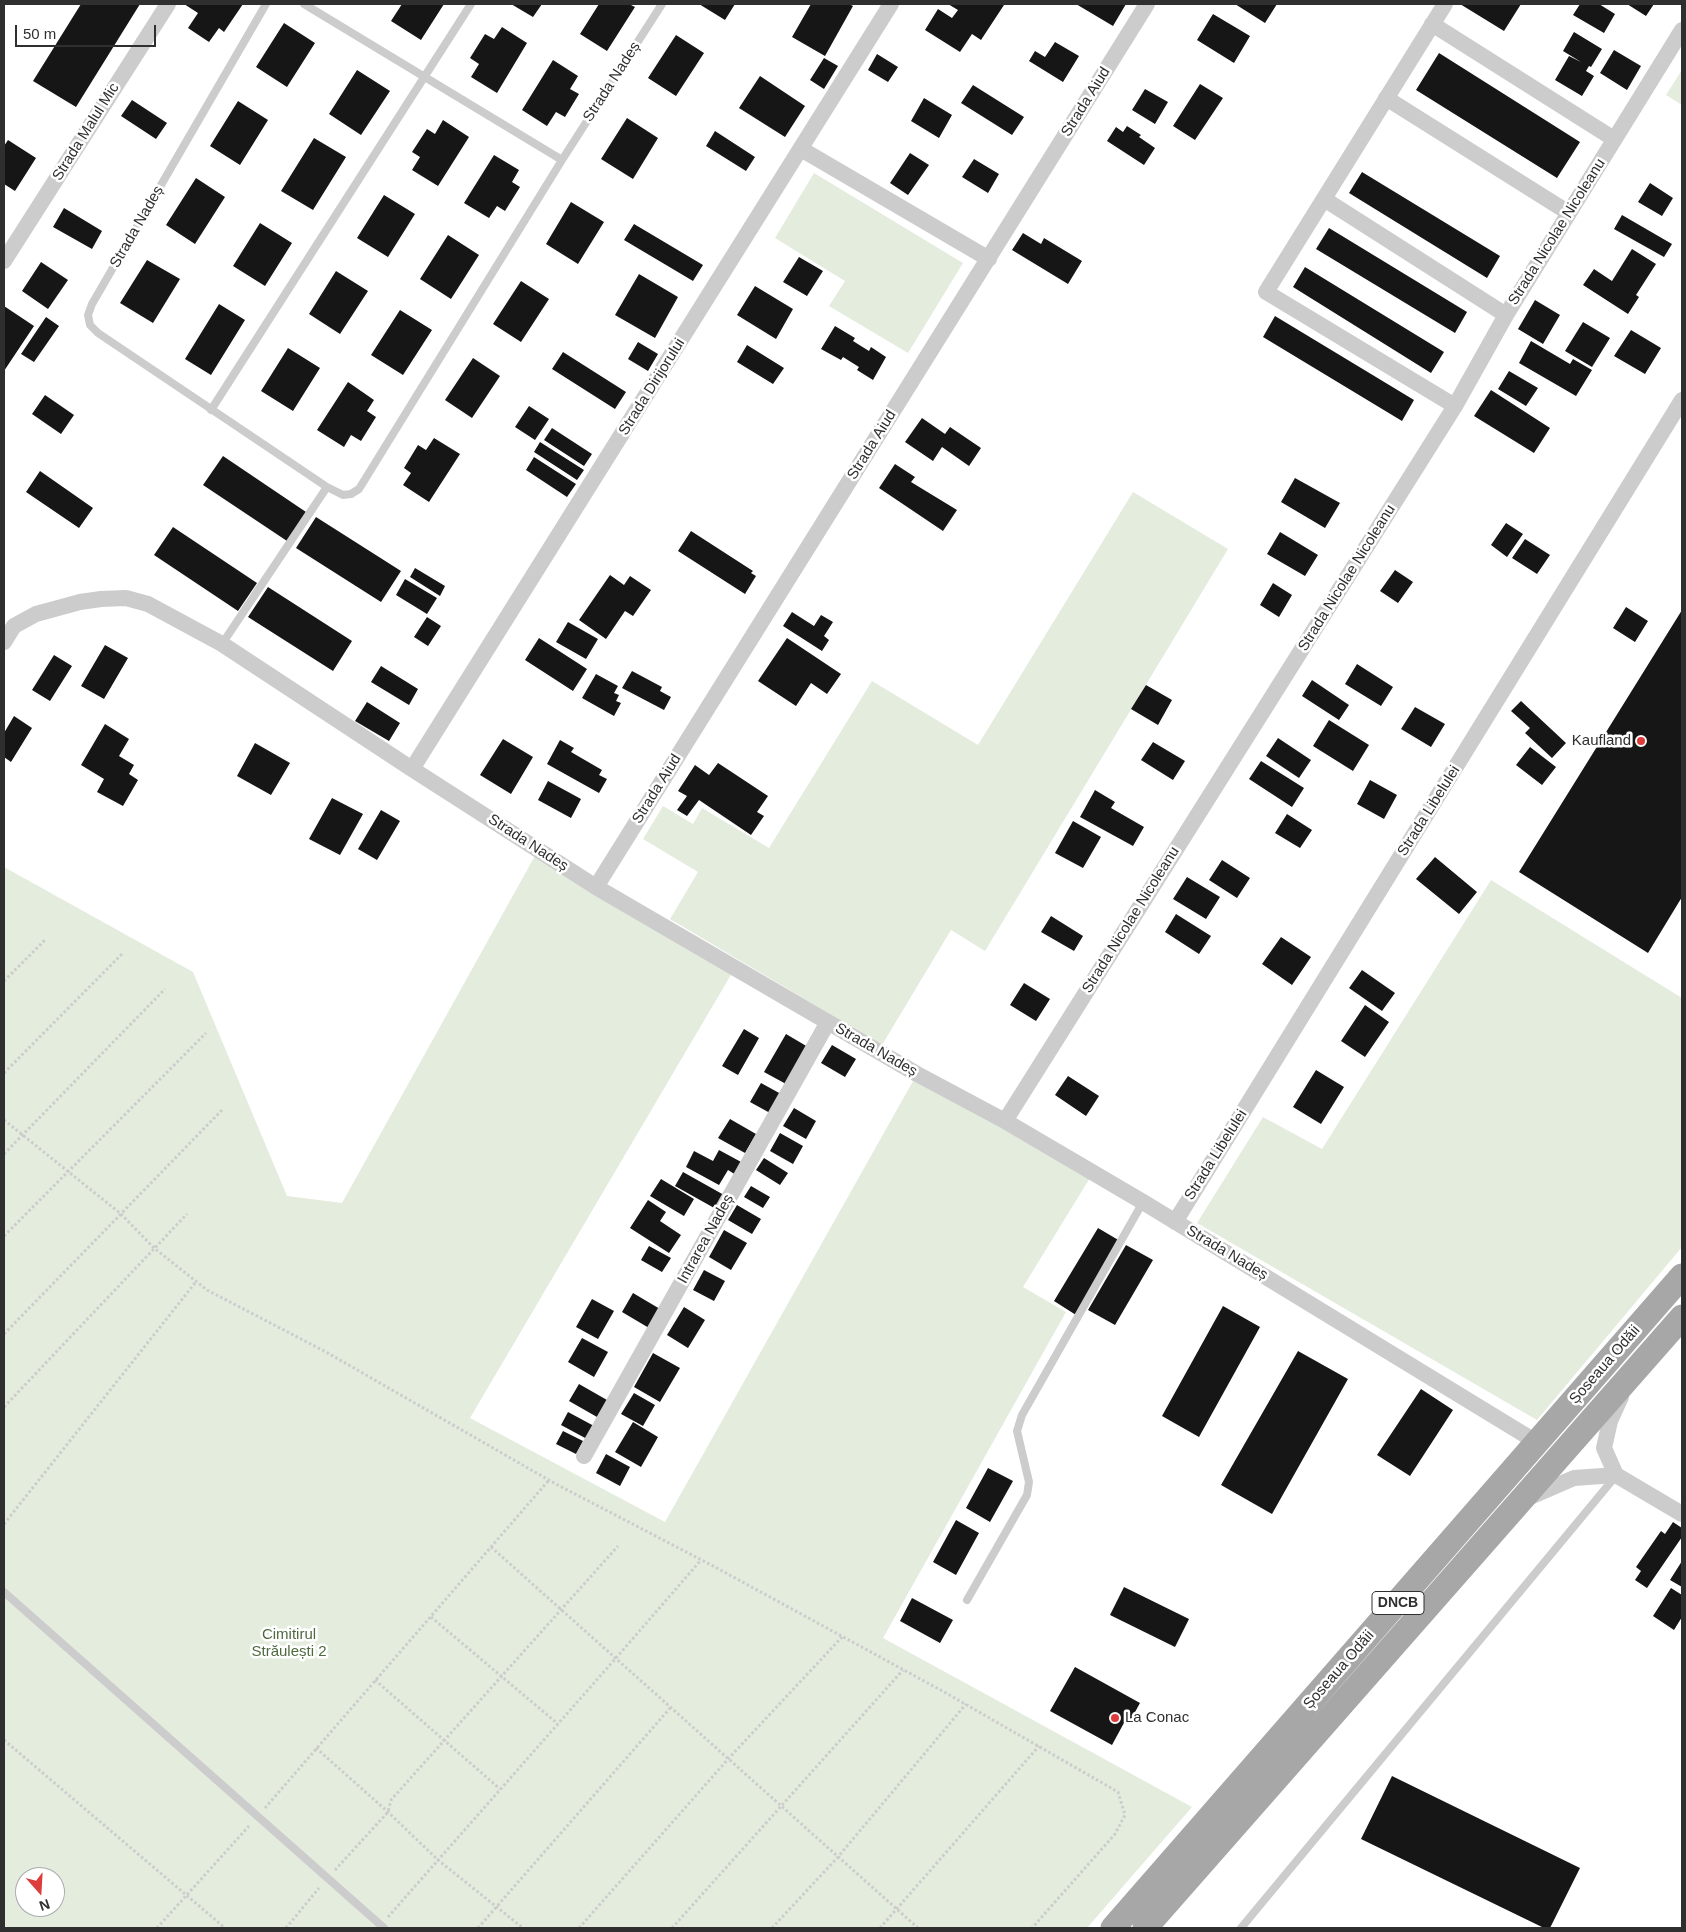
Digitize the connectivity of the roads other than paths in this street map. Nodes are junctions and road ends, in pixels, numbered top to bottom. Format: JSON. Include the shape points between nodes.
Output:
{"nodes":[{"id":1,"x":168,"y":4,"type":"edge"},
{"id":2,"x":266,"y":4,"type":"edge"},
{"id":3,"x":304,"y":4,"type":"edge"},
{"id":4,"x":471,"y":4,"type":"edge"},
{"id":5,"x":662,"y":4,"type":"edge"},
{"id":6,"x":892,"y":4,"type":"edge"},
{"id":7,"x":1148,"y":4,"type":"edge"},
{"id":8,"x":1445,"y":4,"type":"edge"},
{"id":9,"x":1432,"y":24,"type":"junction"},
{"id":10,"x":1682,"y":30,"type":"edge"},
{"id":11,"x":424,"y":78,"type":"junction"},
{"id":12,"x":1386,"y":98,"type":"junction"},
{"id":13,"x":1614,"y":139,"type":"junction"},
{"id":14,"x":800,"y":149,"type":"junction"},
{"id":15,"x":562,"y":160,"type":"junction"},
{"id":16,"x":1324,"y":199,"type":"junction"},
{"id":17,"x":1569,"y":213,"type":"junction"},
{"id":18,"x":988,"y":259,"type":"junction"},
{"id":19,"x":4,"y":261,"type":"edge"},
{"id":20,"x":1506,"y":315,"type":"junction"},
{"id":21,"x":1682,"y":400,"type":"edge"},
{"id":22,"x":1455,"y":406,"type":"junction"},
{"id":23,"x":211,"y":410,"type":"junction"},
{"id":24,"x":327,"y":487,"type":"junction"},
{"id":25,"x":9,"y":624,"type":"edge"},
{"id":26,"x":4,"y":642,"type":"edge"},
{"id":27,"x":222,"y":644,"type":"junction"},
{"id":28,"x":412,"y":770,"type":"junction"},
{"id":29,"x":596,"y":887,"type":"junction"},
{"id":30,"x":828,"y":1022,"type":"junction"},
{"id":31,"x":1005,"y":1121,"type":"junction"},
{"id":32,"x":1143,"y":1202,"type":"junction"},
{"id":33,"x":1175,"y":1222,"type":"junction"},
{"id":34,"x":1682,"y":1276,"type":"edge"},
{"id":35,"x":1682,"y":1317,"type":"edge"},
{"id":36,"x":1632,"y":1373,"type":"junction"},
{"id":37,"x":1538,"y":1443,"type":"junction"},
{"id":38,"x":584,"y":1456,"type":"dead end"},
{"id":39,"x":1616,"y":1475,"type":"junction"},
{"id":40,"x":1520,"y":1501,"type":"junction"},
{"id":41,"x":1682,"y":1514,"type":"edge"},
{"id":42,"x":4,"y":1592,"type":"edge"},
{"id":43,"x":967,"y":1600,"type":"dead end"},
{"id":44,"x":382,"y":1927,"type":"edge"},
{"id":45,"x":1113,"y":1928,"type":"edge"},
{"id":46,"x":1145,"y":1928,"type":"edge"},
{"id":47,"x":1241,"y":1928,"type":"edge"}],
"edges":[{"from":1,"to":19,"type":"street","name":"Strada Malul Mic"},
{"from":2,"to":23,"type":"lane","name":"Strada Nadeș","via":[[88,315],[90,324],[98,333]]},
{"from":3,"to":11,"type":"lane"},
{"from":4,"to":11,"type":"lane"},
{"from":5,"to":15,"type":"lane","name":"Strada Nadeș"},
{"from":6,"to":14,"type":"street","name":"Strada Dirijorului"},
{"from":7,"to":18,"type":"street","name":"Strada Aiud"},
{"from":8,"to":9,"type":"street"},
{"from":9,"to":12,"type":"street"},
{"from":9,"to":13,"type":"street"},
{"from":10,"to":13,"type":"street","name":"Strada Nicolae Nicoleanu"},
{"from":11,"to":15,"type":"lane"},
{"from":11,"to":23,"type":"lane"},
{"from":12,"to":16,"type":"street"},
{"from":12,"to":17,"type":"street"},
{"from":13,"to":17,"type":"street","name":"Strada Nicolae Nicoleanu"},
{"from":14,"to":18,"type":"street"},
{"from":14,"to":28,"type":"street","name":"Strada Dirijorului"},
{"from":15,"to":24,"type":"lane","name":"Strada Nadeș","via":[[359,488],[352,494],[343,495]]},
{"from":16,"to":20,"type":"street"},
{"from":16,"to":22,"type":"street","via":[[1266,292]]},
{"from":17,"to":20,"type":"street","name":"Strada Nicolae Nicoleanu"},
{"from":18,"to":29,"type":"street","name":"Strada Aiud"},
{"from":20,"to":22,"type":"street","name":"Strada Nicolae Nicoleanu"},
{"from":21,"to":33,"type":"street","name":"Strada Libelulei"},
{"from":22,"to":31,"type":"street","name":"Strada Nicolae Nicoleanu"},
{"from":23,"to":24,"type":"lane","name":"Strada Nadeș"},
{"from":24,"to":27,"type":"lane"},
{"from":25,"to":26,"type":"street"},
{"from":25,"to":27,"type":"street","name":"Strada Nadeș","via":[[60,606],[101,598],[126,598],[148,604]]},
{"from":27,"to":28,"type":"street","name":"Strada Nadeș"},
{"from":28,"to":29,"type":"street","name":"Strada Nadeș"},
{"from":29,"to":30,"type":"street","name":"Strada Nadeș"},
{"from":30,"to":31,"type":"street","name":"Strada Nadeș"},
{"from":30,"to":38,"type":"street","name":"Intrarea Nadeș"},
{"from":31,"to":32,"type":"street","name":"Strada Nadeș"},
{"from":32,"to":33,"type":"street","name":"Strada Nadeș"},
{"from":32,"to":43,"type":"lane","via":[[1022,1414],[1017,1431],[1029,1482],[1027,1495]]},
{"from":33,"to":37,"type":"street","name":"Strada Nadeș"},
{"from":34,"to":37,"type":"main road","name":"Șoseaua Odăii","number":"DNCB"},
{"from":35,"to":36,"type":"main road","name":"Șoseaua Odăii","number":"DNCB"},
{"from":36,"to":39,"type":"street","via":[[1610,1421],[1604,1448]]},
{"from":36,"to":40,"type":"main road","name":"Șoseaua Odăii","number":"DNCB"},
{"from":37,"to":45,"type":"main road","name":"Șoseaua Odăii","number":"DNCB"},
{"from":39,"to":40,"type":"street","via":[[1574,1478]]},
{"from":39,"to":41,"type":"street"},
{"from":39,"to":47,"type":"lane"},
{"from":40,"to":46,"type":"main road","name":"Șoseaua Odăii","number":"DNCB"},
{"from":42,"to":44,"type":"lane"}]}
